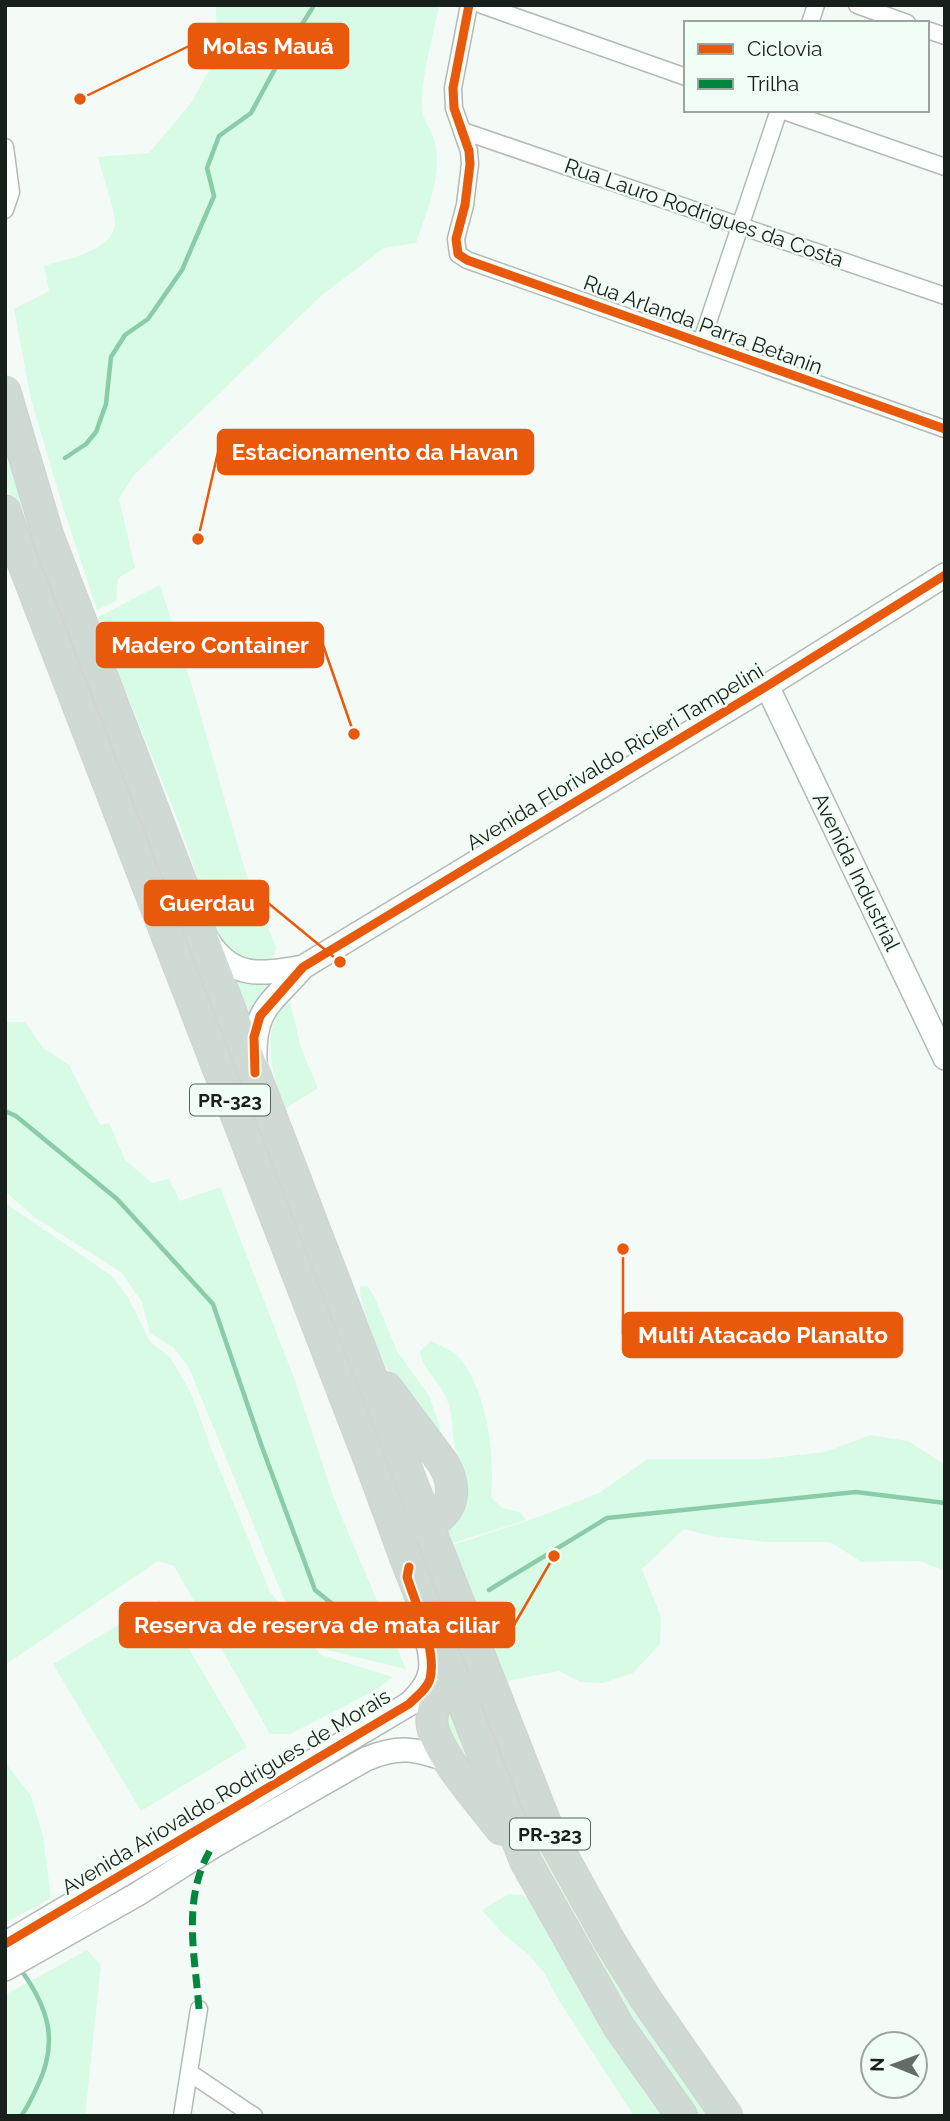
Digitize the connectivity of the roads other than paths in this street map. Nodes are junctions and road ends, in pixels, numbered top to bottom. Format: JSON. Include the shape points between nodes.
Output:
{"nodes":[{"id":1,"x":469,"y":5,"type":"edge"},
{"id":2,"x":482,"y":5,"type":"edge"},
{"id":3,"x":857,"y":5,"type":"edge"},
{"id":4,"x":901,"y":21,"type":"edge"},
{"id":5,"x":684,"y":76,"type":"edge"},
{"id":6,"x":779,"y":112,"type":"edge"},
{"id":7,"x":786,"y":112,"type":"edge"},
{"id":8,"x":463,"y":131,"type":"junction"},
{"id":9,"x":5,"y":147,"type":"edge"},
{"id":10,"x":945,"y":167,"type":"edge"},
{"id":11,"x":5,"y":210,"type":"edge"},
{"id":12,"x":740,"y":225,"type":"junction"},
{"id":13,"x":945,"y":296,"type":"edge"},
{"id":14,"x":701,"y":343,"type":"junction"},
{"id":15,"x":5,"y":392,"type":"edge"},
{"id":16,"x":945,"y":429,"type":"edge"},
{"id":17,"x":5,"y":511,"type":"edge"},
{"id":18,"x":945,"y":575,"type":"edge"},
{"id":19,"x":767,"y":686,"type":"junction"},
{"id":20,"x":197,"y":923,"type":"junction"},
{"id":21,"x":303,"y":967,"type":"junction"},
{"id":22,"x":945,"y":1058,"type":"edge"},
{"id":23,"x":255,"y":1073,"type":"junction"},
{"id":24,"x":373,"y":1469,"type":"junction"},
{"id":25,"x":428,"y":1525,"type":"junction"},
{"id":26,"x":409,"y":1567,"type":"junction"},
{"id":27,"x":456,"y":1688,"type":"junction"},
{"id":28,"x":449,"y":1760,"type":"junction"},
{"id":29,"x":549,"y":1832,"type":"junction"},
{"id":30,"x":526,"y":1862,"type":"junction"},
{"id":31,"x":15,"y":1946,"type":"edge"},
{"id":32,"x":6,"y":1969,"type":"edge"},
{"id":33,"x":199,"y":2009,"type":"dead end"},
{"id":34,"x":190,"y":2073,"type":"junction"},
{"id":35,"x":182,"y":2116,"type":"edge"},
{"id":36,"x":254,"y":2116,"type":"edge"},
{"id":37,"x":682,"y":2116,"type":"edge"},
{"id":38,"x":727,"y":2116,"type":"edge"}],
"edges":[{"from":1,"to":8,"type":"street","via":[[453,88],[454,108]]},
{"from":2,"to":5,"type":"street"},
{"from":3,"to":4,"type":"street"},
{"from":6,"to":12,"type":"street"},
{"from":7,"to":10,"type":"street"},
{"from":8,"to":12,"type":"street","name":"Rua Lauro Rodrigues da Costa"},
{"from":8,"to":14,"type":"street","name":"Rua Arlanda Parra Betanin","via":[[470,164],[455,248],[458,254]]},
{"from":9,"to":11,"type":"street","via":[[11,192]]},
{"from":12,"to":13,"type":"street","name":"Rua Lauro Rodrigues da Costa"},
{"from":12,"to":14,"type":"street"},
{"from":14,"to":16,"type":"street","name":"Rua Arlanda Parra Betanin"},
{"from":15,"to":20,"type":"highway","number":"PR-323","via":[[48,537]]},
{"from":17,"to":24,"type":"highway","number":"PR-323"},
{"from":18,"to":19,"type":"street","name":"Avenida Florivaldo Ricieri Tampelini"},
{"from":19,"to":21,"type":"street","name":"Avenida Florivaldo Ricieri Tampelini"},
{"from":19,"to":22,"type":"street","name":"Avenida Industrial"},
{"from":20,"to":21,"type":"street","name":"Avenida Florivaldo Ricieri Tampelini","via":[[215,951],[235,968],[270,972]]},
{"from":20,"to":23,"type":"highway","number":"PR-323"},
{"from":21,"to":23,"type":"street","name":"Avenida Florivaldo Ricieri Tampelini","via":[[260,1016],[254,1037]]},
{"from":23,"to":25,"type":"highway","number":"PR-323"},
{"from":24,"to":25,"type":"highway","via":[[401,1515],[416,1526]]},
{"from":24,"to":26,"type":"highway","number":"PR-323"},
{"from":25,"to":29,"type":"highway","number":"PR-323"},
{"from":26,"to":27,"type":"highway","number":"PR-323"},
{"from":26,"to":31,"type":"street","name":"Avenida Ariovaldo Rodrigues de Morais","via":[[407,1577],[431,1654],[429,1680],[422,1692],[312,1763],[124,1871]]},
{"from":27,"to":28,"type":"highway","via":[[438,1698],[432,1714],[438,1744]]},
{"from":27,"to":29,"type":"highway","via":[[467,1687],[480,1699]]},
{"from":27,"to":30,"type":"highway","number":"PR-323"},
{"from":28,"to":30,"type":"highway"},
{"from":28,"to":31,"type":"street","name":"Avenida Ariovaldo Rodrigues de Morais","via":[[391,1749],[366,1759],[136,1895]]},
{"from":29,"to":38,"type":"highway","number":"PR-323","via":[[645,1998]]},
{"from":30,"to":37,"type":"highway","number":"PR-323","via":[[619,2026]]},
{"from":31,"to":32,"type":"street","name":"Avenida Ariovaldo Rodrigues de Morais"},
{"from":33,"to":34,"type":"street"},
{"from":34,"to":35,"type":"street"},
{"from":34,"to":36,"type":"street"}]}
